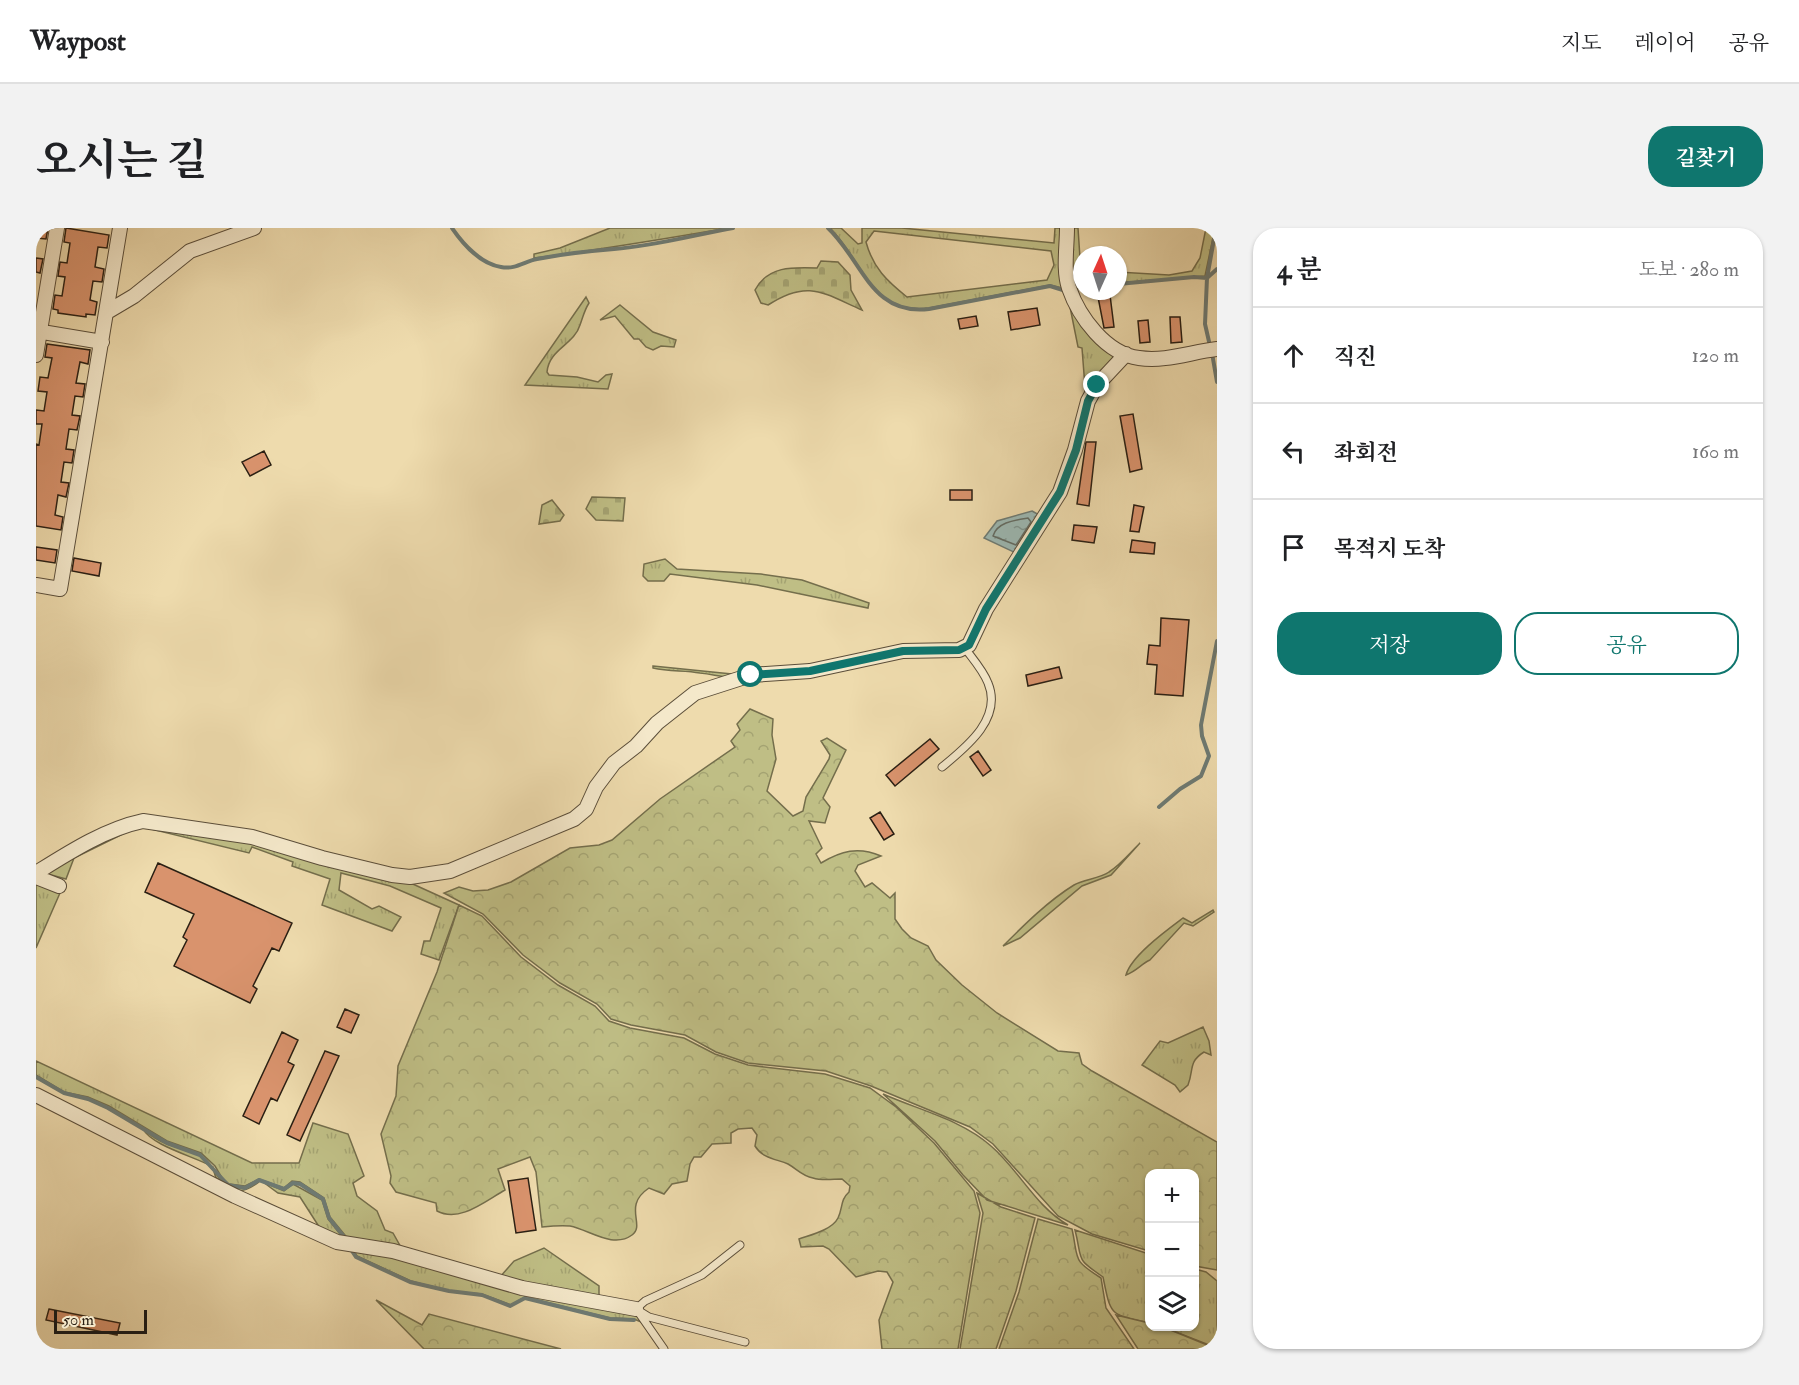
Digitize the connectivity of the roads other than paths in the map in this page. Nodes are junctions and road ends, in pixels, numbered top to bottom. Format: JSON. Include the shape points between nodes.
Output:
{"nodes":[{"id":1,"x":57,"y":228,"type":"edge"},
{"id":2,"x":120,"y":228,"type":"edge"},
{"id":3,"x":254,"y":228,"type":"edge"},
{"id":4,"x":1067,"y":228,"type":"edge"},
{"id":5,"x":107,"y":312,"type":"junction"},
{"id":6,"x":38,"y":331,"type":"edge"},
{"id":7,"x":102,"y":342,"type":"junction"},
{"id":8,"x":1217,"y":348,"type":"edge"},
{"id":9,"x":1126,"y":354,"type":"junction"},
{"id":10,"x":36,"y":355,"type":"edge"},
{"id":11,"x":36,"y":585,"type":"edge"},
{"id":12,"x":964,"y":647,"type":"junction"},
{"id":13,"x":942,"y":767,"type":"dead end"},
{"id":14,"x":36,"y":875,"type":"edge"},
{"id":15,"x":59,"y":886,"type":"dead end"},
{"id":16,"x":36,"y":1095,"type":"edge"},
{"id":17,"x":740,"y":1245,"type":"dead end"},
{"id":18,"x":636,"y":1309,"type":"junction"},
{"id":19,"x":745,"y":1342,"type":"dead end"},
{"id":20,"x":664,"y":1349,"type":"edge"}],
"edges":[{"from":1,"to":6,"type":"street"},
{"from":2,"to":5,"type":"street"},
{"from":3,"to":5,"type":"street","via":[[190,251],[134,296]]},
{"from":4,"to":9,"type":"street","via":[[1066,272],[1070,290],[1083,316],[1103,340]]},
{"from":5,"to":7,"type":"street"},
{"from":6,"to":7,"type":"street"},
{"from":6,"to":10,"type":"street"},
{"from":7,"to":11,"type":"street","via":[[60,590]]},
{"from":8,"to":9,"type":"street","via":[[1170,358]]},
{"from":9,"to":12,"type":"street","via":[[1097,385],[1088,401],[1060,492],[986,609],[969,645]]},
{"from":12,"to":13,"type":"lane","via":[[988,683],[990,705],[979,733]]},
{"from":12,"to":14,"type":"street","via":[[903,651],[810,671],[751,675],[695,693],[614,763],[586,809],[574,819],[429,876],[392,876],[252,837],[143,821],[128,824],[64,856]]},
{"from":14,"to":15,"type":"street"},
{"from":16,"to":18,"type":"street","via":[[235,1196],[337,1242],[393,1251],[522,1287]]},
{"from":17,"to":18,"type":"lane","via":[[702,1275]]},
{"from":18,"to":19,"type":"lane","via":[[649,1317]]},
{"from":18,"to":20,"type":"lane"}]}
